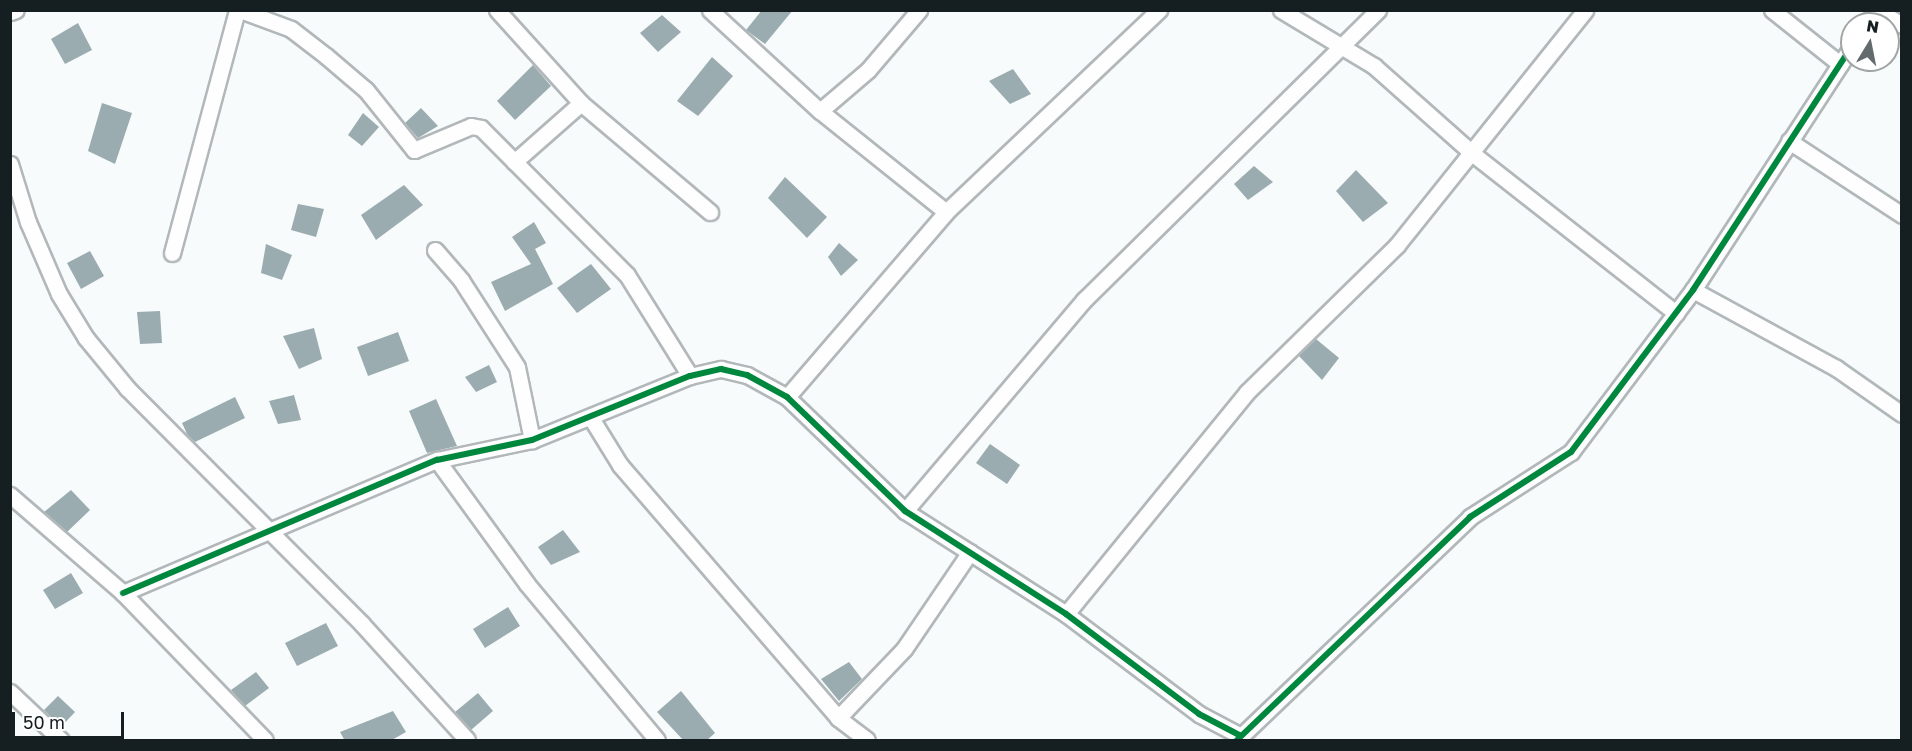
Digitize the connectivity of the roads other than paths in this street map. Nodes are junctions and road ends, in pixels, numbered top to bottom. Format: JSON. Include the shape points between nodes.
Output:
{"nodes":[{"id":1,"x":16,"y":10,"type":"edge"},
{"id":2,"x":238,"y":10,"type":"edge"},
{"id":3,"x":497,"y":10,"type":"edge"},
{"id":4,"x":710,"y":10,"type":"edge"},
{"id":5,"x":919,"y":10,"type":"edge"},
{"id":6,"x":1159,"y":10,"type":"edge"},
{"id":7,"x":1281,"y":10,"type":"edge"},
{"id":8,"x":1378,"y":10,"type":"edge"},
{"id":9,"x":1585,"y":10,"type":"edge"},
{"id":10,"x":1772,"y":10,"type":"edge"},
{"id":11,"x":1876,"y":10,"type":"edge"},
{"id":12,"x":10,"y":12,"type":"edge"},
{"id":13,"x":1902,"y":25,"type":"edge"},
{"id":14,"x":1341,"y":46,"type":"junction"},
{"id":15,"x":1840,"y":64,"type":"joint"},
{"id":16,"x":581,"y":103,"type":"junction"},
{"id":17,"x":820,"y":111,"type":"junction"},
{"id":18,"x":1790,"y":141,"type":"junction"},
{"id":19,"x":1473,"y":154,"type":"junction"},
{"id":20,"x":514,"y":162,"type":"junction"},
{"id":21,"x":10,"y":164,"type":"edge"},
{"id":22,"x":710,"y":212,"type":"dead end"},
{"id":23,"x":946,"y":212,"type":"junction"},
{"id":24,"x":1902,"y":216,"type":"edge"},
{"id":25,"x":435,"y":250,"type":"dead end"},
{"id":26,"x":172,"y":253,"type":"dead end"},
{"id":27,"x":1693,"y":290,"type":"junction"},
{"id":28,"x":1676,"y":313,"type":"junction"},
{"id":29,"x":690,"y":376,"type":"junction"},
{"id":30,"x":787,"y":397,"type":"junction"},
{"id":31,"x":1902,"y":414,"type":"edge"},
{"id":32,"x":591,"y":418,"type":"junction"},
{"id":33,"x":532,"y":440,"type":"junction"},
{"id":34,"x":437,"y":460,"type":"junction"},
{"id":35,"x":10,"y":495,"type":"edge"},
{"id":36,"x":905,"y":511,"type":"junction"},
{"id":37,"x":270,"y":534,"type":"junction"},
{"id":38,"x":969,"y":552,"type":"junction"},
{"id":39,"x":123,"y":593,"type":"junction"},
{"id":40,"x":1066,"y":614,"type":"junction"},
{"id":41,"x":10,"y":692,"type":"edge"},
{"id":42,"x":838,"y":718,"type":"junction"},
{"id":43,"x":1239,"y":738,"type":"edge"},
{"id":44,"x":61,"y":741,"type":"edge"},
{"id":45,"x":265,"y":741,"type":"edge"},
{"id":46,"x":467,"y":741,"type":"edge"},
{"id":47,"x":657,"y":741,"type":"edge"},
{"id":48,"x":867,"y":741,"type":"edge"}],
"edges":[{"from":1,"to":12,"type":"street"},
{"from":2,"to":20,"type":"street","via":[[291,29],[326,56],[366,90],[414,150],[471,126],[481,128]]},
{"from":2,"to":26,"type":"street"},
{"from":3,"to":16,"type":"street"},
{"from":4,"to":17,"type":"street"},
{"from":5,"to":17,"type":"street","via":[[868,69]]},
{"from":6,"to":23,"type":"street"},
{"from":7,"to":14,"type":"street"},
{"from":8,"to":14,"type":"street"},
{"from":9,"to":19,"type":"street"},
{"from":10,"to":15,"type":"street"},
{"from":11,"to":13,"type":"street"},
{"from":14,"to":19,"type":"street","via":[[1418,101]]},
{"from":14,"to":36,"type":"street","via":[[1084,300]]},
{"from":15,"to":18,"type":"street"},
{"from":16,"to":20,"type":"street"},
{"from":16,"to":22,"type":"street"},
{"from":17,"to":23,"type":"street"},
{"from":18,"to":24,"type":"street"},
{"from":18,"to":27,"type":"street"},
{"from":19,"to":28,"type":"street"},
{"from":19,"to":40,"type":"street","via":[[1397,245],[1247,392]]},
{"from":20,"to":29,"type":"street","via":[[627,275]]},
{"from":21,"to":37,"type":"street","via":[[28,222],[59,294],[86,338],[127,388]]},
{"from":23,"to":30,"type":"street"},
{"from":25,"to":33,"type":"street","via":[[460,280],[517,367]]},
{"from":27,"to":28,"type":"street"},
{"from":27,"to":31,"type":"street","via":[[1836,368]]},
{"from":28,"to":43,"type":"street","via":[[1571,452],[1470,517]]},
{"from":29,"to":30,"type":"street","via":[[721,369],[747,375]]},
{"from":29,"to":32,"type":"street"},
{"from":30,"to":36,"type":"street"},
{"from":32,"to":33,"type":"street"},
{"from":32,"to":42,"type":"street","via":[[620,465]]},
{"from":33,"to":34,"type":"street"},
{"from":34,"to":37,"type":"street"},
{"from":34,"to":47,"type":"street","via":[[527,584]]},
{"from":35,"to":39,"type":"street"},
{"from":36,"to":38,"type":"street"},
{"from":37,"to":39,"type":"street"},
{"from":37,"to":46,"type":"street","via":[[362,624]]},
{"from":38,"to":40,"type":"street"},
{"from":38,"to":42,"type":"street","via":[[904,649]]},
{"from":39,"to":45,"type":"street"},
{"from":40,"to":43,"type":"street","via":[[1199,714]]},
{"from":41,"to":44,"type":"street"},
{"from":42,"to":48,"type":"street"}]}
